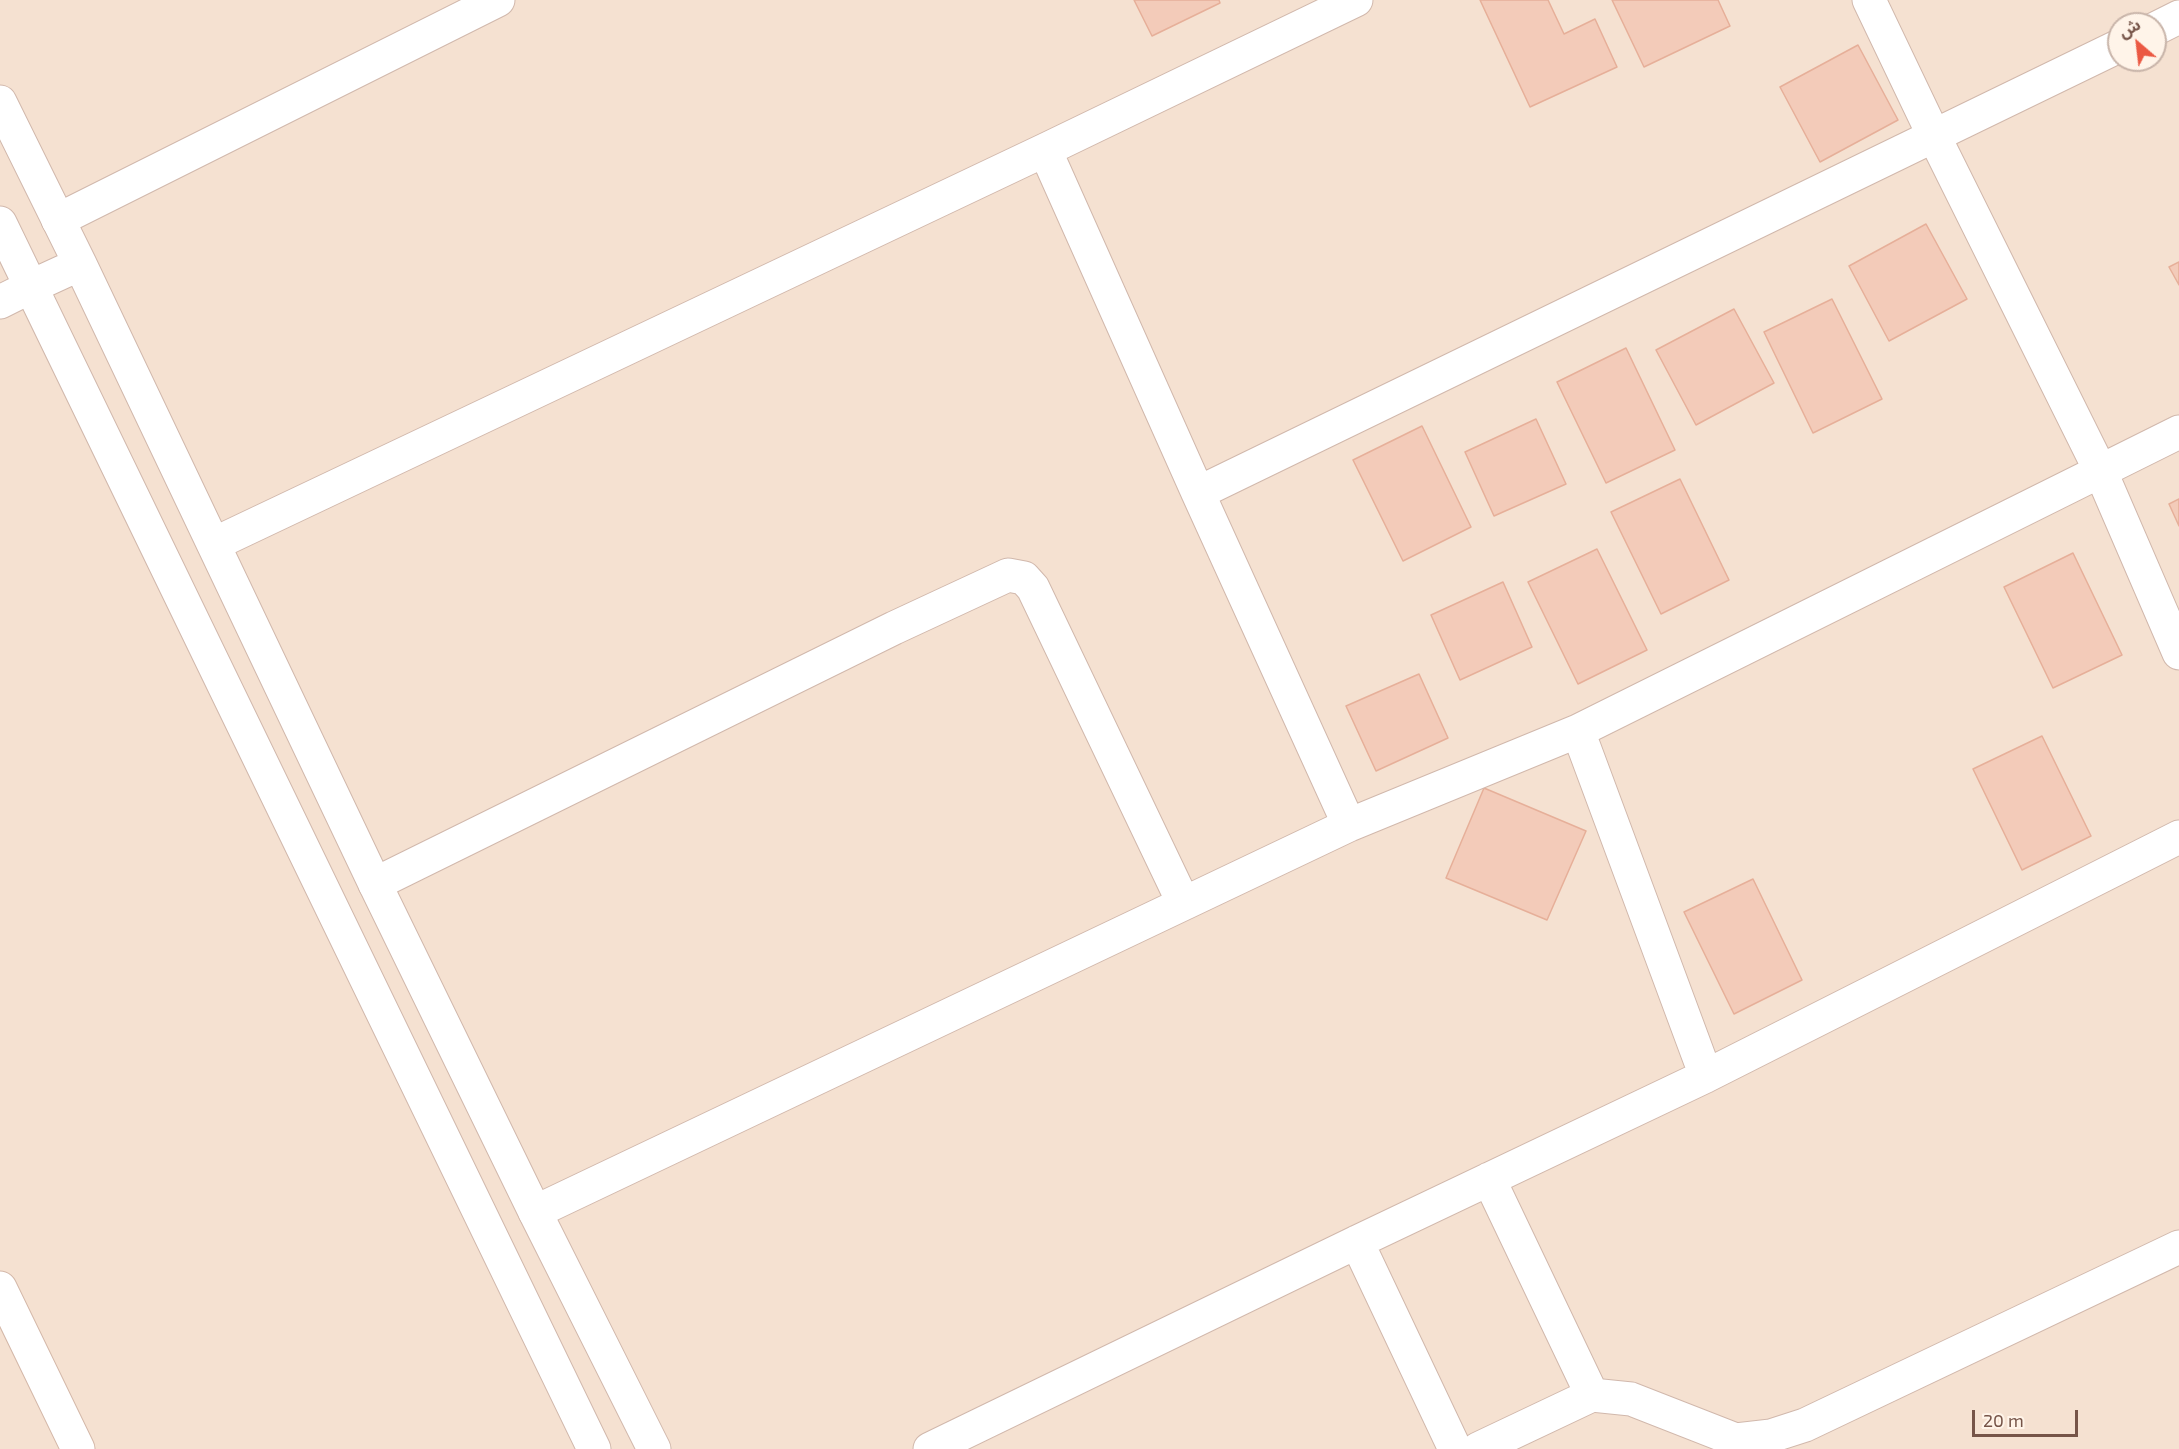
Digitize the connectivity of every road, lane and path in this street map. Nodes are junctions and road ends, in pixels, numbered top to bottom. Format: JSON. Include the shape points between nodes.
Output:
{"nodes":[{"id":1,"x":498,"y":0,"type":"edge"},
{"id":2,"x":1356,"y":0,"type":"edge"},
{"id":3,"x":1869,"y":0,"type":"edge"},
{"id":4,"x":2107,"y":52,"type":"edge"},
{"id":5,"x":0,"y":102,"type":"edge"},
{"id":6,"x":1934,"y":136,"type":"junction"},
{"id":7,"x":1045,"y":150,"type":"junction"},
{"id":8,"x":58,"y":220,"type":"junction"},
{"id":9,"x":0,"y":223,"type":"edge"},
{"id":10,"x":80,"y":264,"type":"junction"},
{"id":11,"x":30,"y":287,"type":"junction"},
{"id":12,"x":0,"y":302,"type":"edge"},
{"id":13,"x":2179,"y":432,"type":"edge"},
{"id":14,"x":2100,"y":470,"type":"junction"},
{"id":15,"x":1198,"y":493,"type":"junction"},
{"id":16,"x":214,"y":544,"type":"junction"},
{"id":17,"x":2179,"y":653,"type":"edge"},
{"id":18,"x":1578,"y":731,"type":"junction"},
{"id":19,"x":1350,"y":825,"type":"junction"},
{"id":20,"x":2179,"y":837,"type":"edge"},
{"id":21,"x":375,"y":884,"type":"junction"},
{"id":22,"x":1183,"y":902,"type":"junction"},
{"id":23,"x":1706,"y":1076,"type":"junction"},
{"id":24,"x":1489,"y":1179,"type":"junction"},
{"id":25,"x":535,"y":1212,"type":"junction"},
{"id":26,"x":1357,"y":1242,"type":"junction"},
{"id":27,"x":2179,"y":1247,"type":"edge"},
{"id":28,"x":0,"y":1288,"type":"edge"},
{"id":29,"x":9,"y":1330,"type":"edge"},
{"id":30,"x":1592,"y":1395,"type":"junction"},
{"id":31,"x":78,"y":1449,"type":"edge"},
{"id":32,"x":594,"y":1449,"type":"edge"},
{"id":33,"x":654,"y":1449,"type":"edge"},
{"id":34,"x":930,"y":1449,"type":"edge"},
{"id":35,"x":1455,"y":1449,"type":"edge"},
{"id":36,"x":1478,"y":1449,"type":"edge"}],
"edges":[{"from":1,"to":8,"type":"street"},
{"from":2,"to":7,"type":"street"},
{"from":3,"to":6,"type":"street"},
{"from":4,"to":6,"type":"street"},
{"from":5,"to":8,"type":"street"},
{"from":6,"to":14,"type":"street"},
{"from":6,"to":15,"type":"street"},
{"from":7,"to":15,"type":"street"},
{"from":7,"to":16,"type":"street"},
{"from":8,"to":10,"type":"street"},
{"from":9,"to":11,"type":"street"},
{"from":10,"to":11,"type":"street"},
{"from":10,"to":16,"type":"street"},
{"from":11,"to":12,"type":"street"},
{"from":11,"to":32,"type":"street"},
{"from":13,"to":14,"type":"street"},
{"from":14,"to":17,"type":"street"},
{"from":14,"to":18,"type":"street"},
{"from":15,"to":19,"type":"street"},
{"from":16,"to":21,"type":"street"},
{"from":18,"to":19,"type":"street"},
{"from":18,"to":23,"type":"street"},
{"from":19,"to":22,"type":"street"},
{"from":20,"to":23,"type":"street"},
{"from":21,"to":22,"type":"street","via":[[1008,575],[1024,578],[1034,588]]},
{"from":21,"to":25,"type":"street"},
{"from":22,"to":25,"type":"street"},
{"from":23,"to":24,"type":"street"},
{"from":24,"to":26,"type":"street"},
{"from":24,"to":30,"type":"street"},
{"from":25,"to":33,"type":"street"},
{"from":26,"to":34,"type":"street"},
{"from":26,"to":35,"type":"street"},
{"from":27,"to":30,"type":"street","via":[[1805,1425],[1771,1437],[1736,1440],[1631,1399]]},
{"from":28,"to":29,"type":"street"},
{"from":29,"to":31,"type":"street"},
{"from":30,"to":36,"type":"street"}]}
